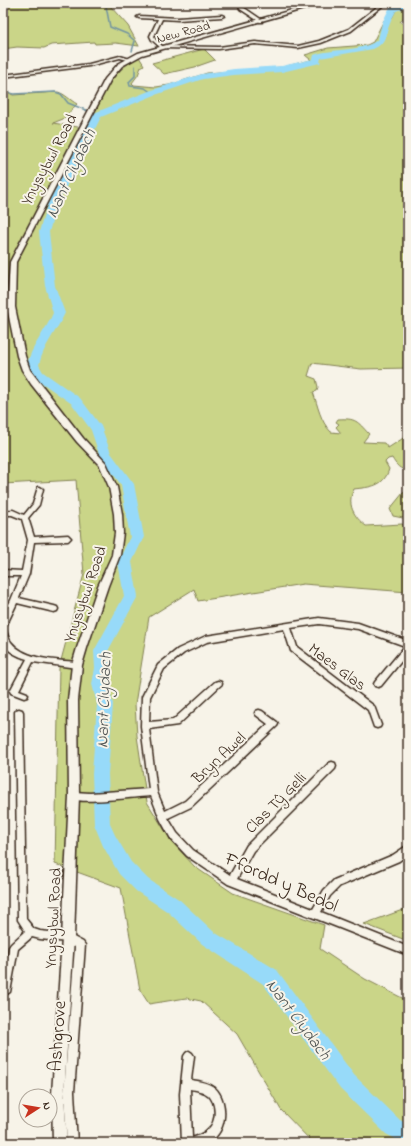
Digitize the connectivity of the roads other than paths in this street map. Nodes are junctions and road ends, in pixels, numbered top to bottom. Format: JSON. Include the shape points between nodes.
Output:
{"nodes":[{"id":1,"x":247,"y":3,"type":"edge"},
{"id":2,"x":323,"y":3,"type":"edge"},
{"id":3,"x":384,"y":3,"type":"edge"},
{"id":4,"x":222,"y":16,"type":"dead end"},
{"id":5,"x":139,"y":17,"type":"dead end"},
{"id":6,"x":161,"y":18,"type":"junction"},
{"id":7,"x":261,"y":21,"type":"junction"},
{"id":8,"x":161,"y":48,"type":"junction"},
{"id":9,"x":140,"y":54,"type":"joint"},
{"id":10,"x":128,"y":59,"type":"junction"},
{"id":11,"x":3,"y":76,"type":"edge"},
{"id":12,"x":40,"y":488,"type":"dead end"},
{"id":13,"x":3,"y":513,"type":"edge"},
{"id":14,"x":24,"y":518,"type":"junction"},
{"id":15,"x":31,"y":540,"type":"junction"},
{"id":16,"x":65,"y":540,"type":"dead end"},
{"id":17,"x":3,"y":573,"type":"edge"},
{"id":18,"x":25,"y":574,"type":"junction"},
{"id":19,"x":15,"y":600,"type":"junction"},
{"id":20,"x":49,"y":610,"type":"dead end"},
{"id":21,"x":3,"y":624,"type":"edge"},
{"id":22,"x":287,"y":626,"type":"junction"},
{"id":23,"x":3,"y":632,"type":"edge"},
{"id":24,"x":408,"y":644,"type":"edge"},
{"id":25,"x":408,"y":648,"type":"edge"},
{"id":26,"x":31,"y":659,"type":"junction"},
{"id":27,"x":77,"y":665,"type":"junction"},
{"id":28,"x":218,"y":684,"type":"dead end"},
{"id":29,"x":378,"y":684,"type":"dead end"},
{"id":30,"x":24,"y":695,"type":"dead end"},
{"id":31,"x":19,"y":712,"type":"dead end"},
{"id":32,"x":259,"y":713,"type":"dead end"},
{"id":33,"x":377,"y":725,"type":"dead end"},
{"id":34,"x":145,"y":726,"type":"junction"},
{"id":35,"x":332,"y":766,"type":"dead end"},
{"id":36,"x":153,"y":792,"type":"junction"},
{"id":37,"x":74,"y":796,"type":"junction"},
{"id":38,"x":163,"y":816,"type":"junction"},
{"id":39,"x":408,"y":849,"type":"edge"},
{"id":40,"x":232,"y":881,"type":"junction"},
{"id":41,"x":315,"y":915,"type":"junction"},
{"id":42,"x":31,"y":932,"type":"junction"},
{"id":43,"x":68,"y":938,"type":"junction"},
{"id":44,"x":408,"y":951,"type":"edge"},
{"id":45,"x":7,"y":989,"type":"dead end"},
{"id":46,"x":189,"y":1056,"type":"dead end"},
{"id":47,"x":186,"y":1084,"type":"junction"},
{"id":48,"x":60,"y":1143,"type":"edge"},
{"id":49,"x":72,"y":1143,"type":"edge"},
{"id":50,"x":187,"y":1143,"type":"edge"},
{"id":51,"x":191,"y":1143,"type":"edge"}],
"edges":[{"from":1,"to":7,"type":"street","via":[[240,6],[241,8]]},
{"from":2,"to":7,"type":"main road","name":"New Road"},
{"from":3,"to":8,"type":"street","via":[[350,30],[320,42],[298,46],[255,44],[219,48]]},
{"from":4,"to":6,"type":"street"},
{"from":5,"to":6,"type":"street"},
{"from":6,"to":8,"type":"street","via":[[152,36]]},
{"from":7,"to":8,"type":"main road","name":"New Road"},
{"from":8,"to":9,"type":"main road","name":"New Road"},
{"from":9,"to":10,"type":"main road","name":"Ynysybwl Road"},
{"from":10,"to":11,"type":"street","via":[[116,57],[94,64]]},
{"from":10,"to":27,"type":"main road","name":"Ynysybwl Road","via":[[108,79],[12,262],[11,307],[26,370],[80,440],[103,465],[113,487],[118,514],[116,555]]},
{"from":12,"to":14,"type":"street","via":[[36,505]]},
{"from":13,"to":14,"type":"street","via":[[13,512]]},
{"from":14,"to":15,"type":"street"},
{"from":15,"to":16,"type":"street"},
{"from":15,"to":18,"type":"street"},
{"from":17,"to":18,"type":"street"},
{"from":18,"to":19,"type":"street"},
{"from":19,"to":20,"type":"street"},
{"from":19,"to":21,"type":"street"},
{"from":22,"to":24,"type":"street","name":"Ffordd y Bedol","via":[[319,621],[358,626]]},
{"from":22,"to":33,"type":"street","name":"Maes Glas","via":[[294,650],[371,708]]},
{"from":22,"to":34,"type":"street","name":"Ffordd y Bedol","via":[[206,639],[180,651],[161,668],[146,697]]},
{"from":23,"to":26,"type":"street","via":[[11,649]]},
{"from":25,"to":29,"type":"street"},
{"from":26,"to":27,"type":"street"},
{"from":26,"to":30,"type":"street","via":[[14,691]]},
{"from":27,"to":37,"type":"main road","name":"Ynysybwl Road","via":[[73,700]]},
{"from":28,"to":34,"type":"street","via":[[175,723]]},
{"from":31,"to":42,"type":"street","via":[[22,920]]},
{"from":32,"to":38,"type":"street","name":"Bryn Awel","via":[[274,724],[188,804]]},
{"from":34,"to":36,"type":"street","name":"Ffordd y Bedol"},
{"from":35,"to":40,"type":"street","name":"Clas Tŷ Gelli","via":[[250,848]]},
{"from":36,"to":37,"type":"street"},
{"from":36,"to":38,"type":"street","name":"Ffordd y Bedol"},
{"from":37,"to":43,"type":"main road","name":"Ynysybwl Road"},
{"from":38,"to":40,"type":"street","name":"Ffordd y Bedol","via":[[174,836],[190,853]]},
{"from":39,"to":41,"type":"street","via":[[396,858],[337,883],[327,893]]},
{"from":40,"to":41,"type":"street","name":"Ffordd y Bedol"},
{"from":41,"to":44,"type":"street","name":"Ffordd y Bedol"},
{"from":42,"to":43,"type":"street"},
{"from":42,"to":45,"type":"street","via":[[14,947]]},
{"from":43,"to":48,"type":"main road","name":"Ynysybwl Road","via":[[58,1094]]},
{"from":43,"to":49,"type":"street","name":"Ashgrove","via":[[80,945],[69,1092]]},
{"from":46,"to":47,"type":"street"},
{"from":47,"to":50,"type":"street"},
{"from":47,"to":51,"type":"street","via":[[212,1092],[220,1105],[215,1131]]}]}
